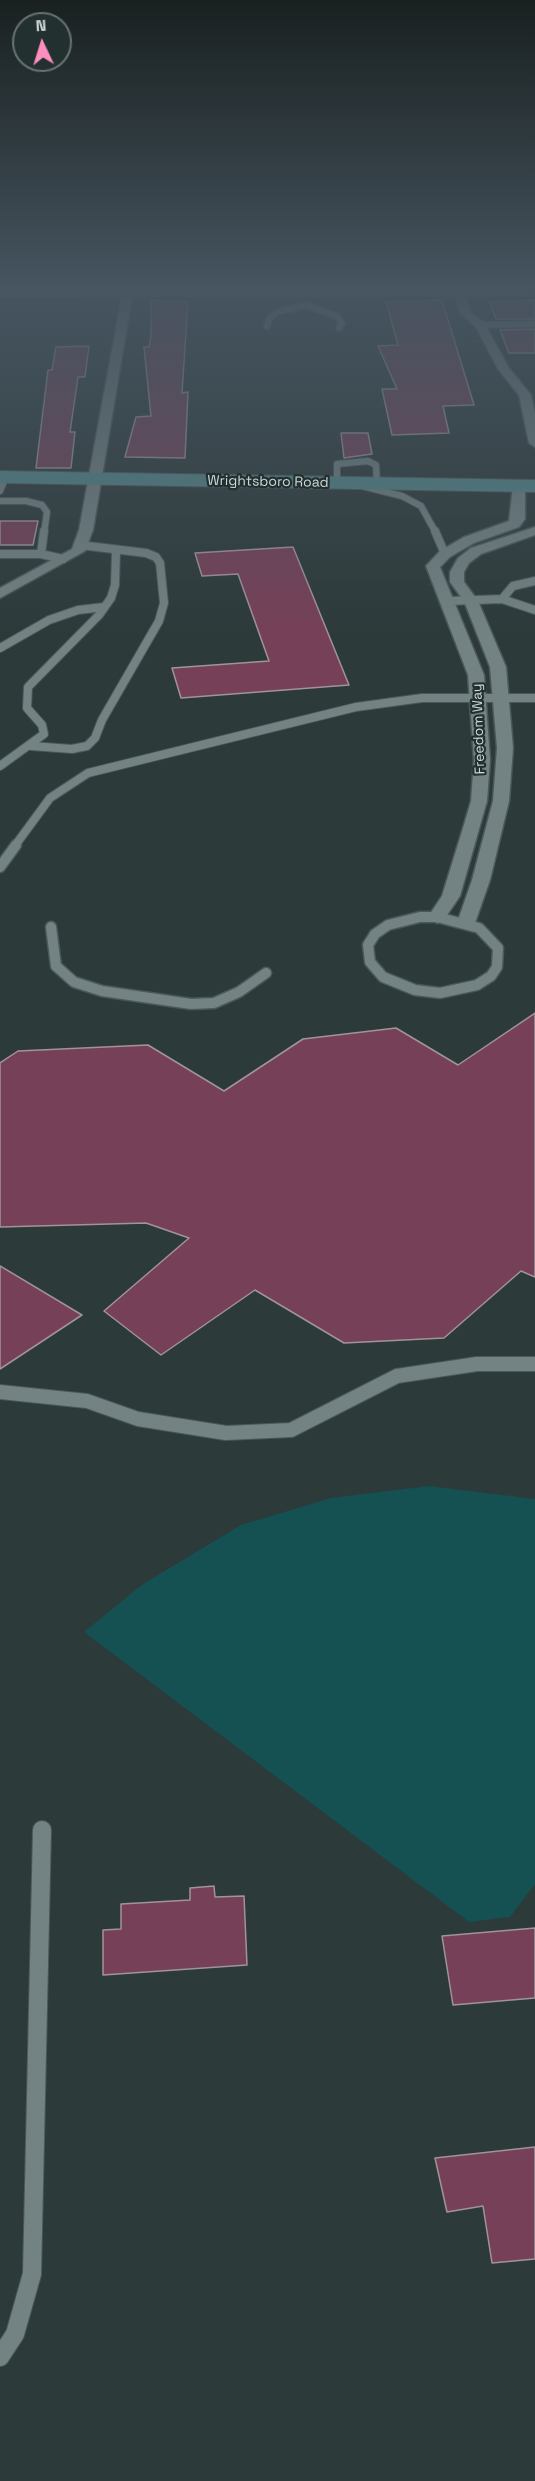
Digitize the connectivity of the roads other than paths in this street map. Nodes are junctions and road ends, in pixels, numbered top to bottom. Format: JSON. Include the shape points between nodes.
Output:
{"nodes":[{"id":1,"x":108,"y":406,"type":"edge"},
{"id":2,"x":527,"y":406,"type":"edge"},
{"id":3,"x":535,"y":439,"type":"edge"},
{"id":4,"x":357,"y":474,"type":"junction"},
{"id":5,"x":95,"y":479,"type":"junction"},
{"id":6,"x":2,"y":482,"type":"edge"},
{"id":7,"x":527,"y":486,"type":"edge"},
{"id":8,"x":0,"y":501,"type":"edge"},
{"id":9,"x":535,"y":531,"type":"edge"},
{"id":10,"x":81,"y":545,"type":"junction"},
{"id":11,"x":116,"y":552,"type":"junction"},
{"id":12,"x":0,"y":554,"type":"edge"},
{"id":13,"x":41,"y":554,"type":"junction"},
{"id":14,"x":445,"y":554,"type":"junction"},
{"id":15,"x":63,"y":559,"type":"junction"},
{"id":16,"x":535,"y":581,"type":"edge"},
{"id":17,"x":0,"y":594,"type":"edge"},
{"id":18,"x":502,"y":598,"type":"junction"},
{"id":19,"x":448,"y":601,"type":"junction"},
{"id":20,"x":471,"y":601,"type":"junction"},
{"id":21,"x":104,"y":607,"type":"junction"},
{"id":22,"x":535,"y":610,"type":"edge"},
{"id":23,"x":0,"y":648,"type":"edge"},
{"id":24,"x":478,"y":697,"type":"junction"},
{"id":25,"x":502,"y":697,"type":"junction"},
{"id":26,"x":535,"y":698,"type":"edge"},
{"id":27,"x":31,"y":746,"type":"junction"},
{"id":28,"x":0,"y":766,"type":"edge"},
{"id":29,"x":0,"y":867,"type":"edge"},
{"id":30,"x":437,"y":916,"type":"junction"},
{"id":31,"x":466,"y":923,"type":"junction"},
{"id":32,"x":51,"y":927,"type":"dead end"},
{"id":33,"x":266,"y":973,"type":"dead end"},
{"id":34,"x":535,"y":1364,"type":"edge"},
{"id":35,"x":0,"y":1392,"type":"edge"},
{"id":36,"x":42,"y":1830,"type":"dead end"},
{"id":37,"x":0,"y":2357,"type":"edge"}],
"edges":[{"from":1,"to":5,"type":"street"},
{"from":2,"to":3,"type":"street"},
{"from":4,"to":5,"type":"main road","name":"Wrightsboro Road"},
{"from":4,"to":7,"type":"main road","name":"Wrightsboro Road"},
{"from":4,"to":14,"type":"lane","via":[[422,506]]},
{"from":5,"to":6,"type":"main road","name":"Wrightsboro Road"},
{"from":5,"to":10,"type":"street"},
{"from":7,"to":14,"type":"street","via":[[514,524],[469,540]]},
{"from":8,"to":13,"type":"lane","via":[[42,505],[47,512]]},
{"from":9,"to":20,"type":"street","name":"Freedom Way","via":[[476,551],[463,561],[457,582]]},
{"from":10,"to":11,"type":"lane"},
{"from":10,"to":15,"type":"street"},
{"from":11,"to":21,"type":"lane","via":[[115,585]]},
{"from":11,"to":27,"type":"lane","via":[[146,554],[160,563],[164,603],[159,621],[87,746]]},
{"from":12,"to":13,"type":"lane"},
{"from":13,"to":15,"type":"lane"},
{"from":14,"to":19,"type":"street","name":"Freedom Way","via":[[433,566]]},
{"from":15,"to":17,"type":"street"},
{"from":16,"to":18,"type":"lane","via":[[513,586]]},
{"from":18,"to":20,"type":"lane"},
{"from":18,"to":22,"type":"lane"},
{"from":19,"to":20,"type":"lane"},
{"from":19,"to":24,"type":"street","name":"Freedom Way","via":[[477,675]]},
{"from":20,"to":25,"type":"street","name":"Freedom Way","via":[[498,667]]},
{"from":21,"to":23,"type":"lane","via":[[78,610],[49,620]]},
{"from":21,"to":27,"type":"lane","via":[[28,687],[27,708],[42,725],[44,734]]},
{"from":24,"to":25,"type":"lane"},
{"from":24,"to":29,"type":"lane","via":[[422,698],[356,707],[88,773],[50,798]]},
{"from":24,"to":30,"type":"street","name":"Freedom Way","via":[[482,760],[479,801],[451,896]]},
{"from":25,"to":26,"type":"lane"},
{"from":25,"to":31,"type":"street","name":"Freedom Way","via":[[505,766],[501,801]]},
{"from":27,"to":28,"type":"lane"},
{"from":30,"to":31,"type":"lane"},
{"from":30,"to":31,"type":"lane","via":[[404,919],[375,934],[368,945],[370,962],[383,977],[415,990],[440,993],[477,985],[491,976],[497,967],[498,948],[479,928]]},
{"from":32,"to":33,"type":"lane","via":[[56,966],[74,982],[102,991],[191,1004],[214,1003]]},
{"from":34,"to":35,"type":"lane","via":[[477,1364],[397,1376],[291,1430],[226,1433],[138,1419],[87,1401]]},
{"from":36,"to":37,"type":"lane","via":[[32,2274],[15,2334]]}]}
